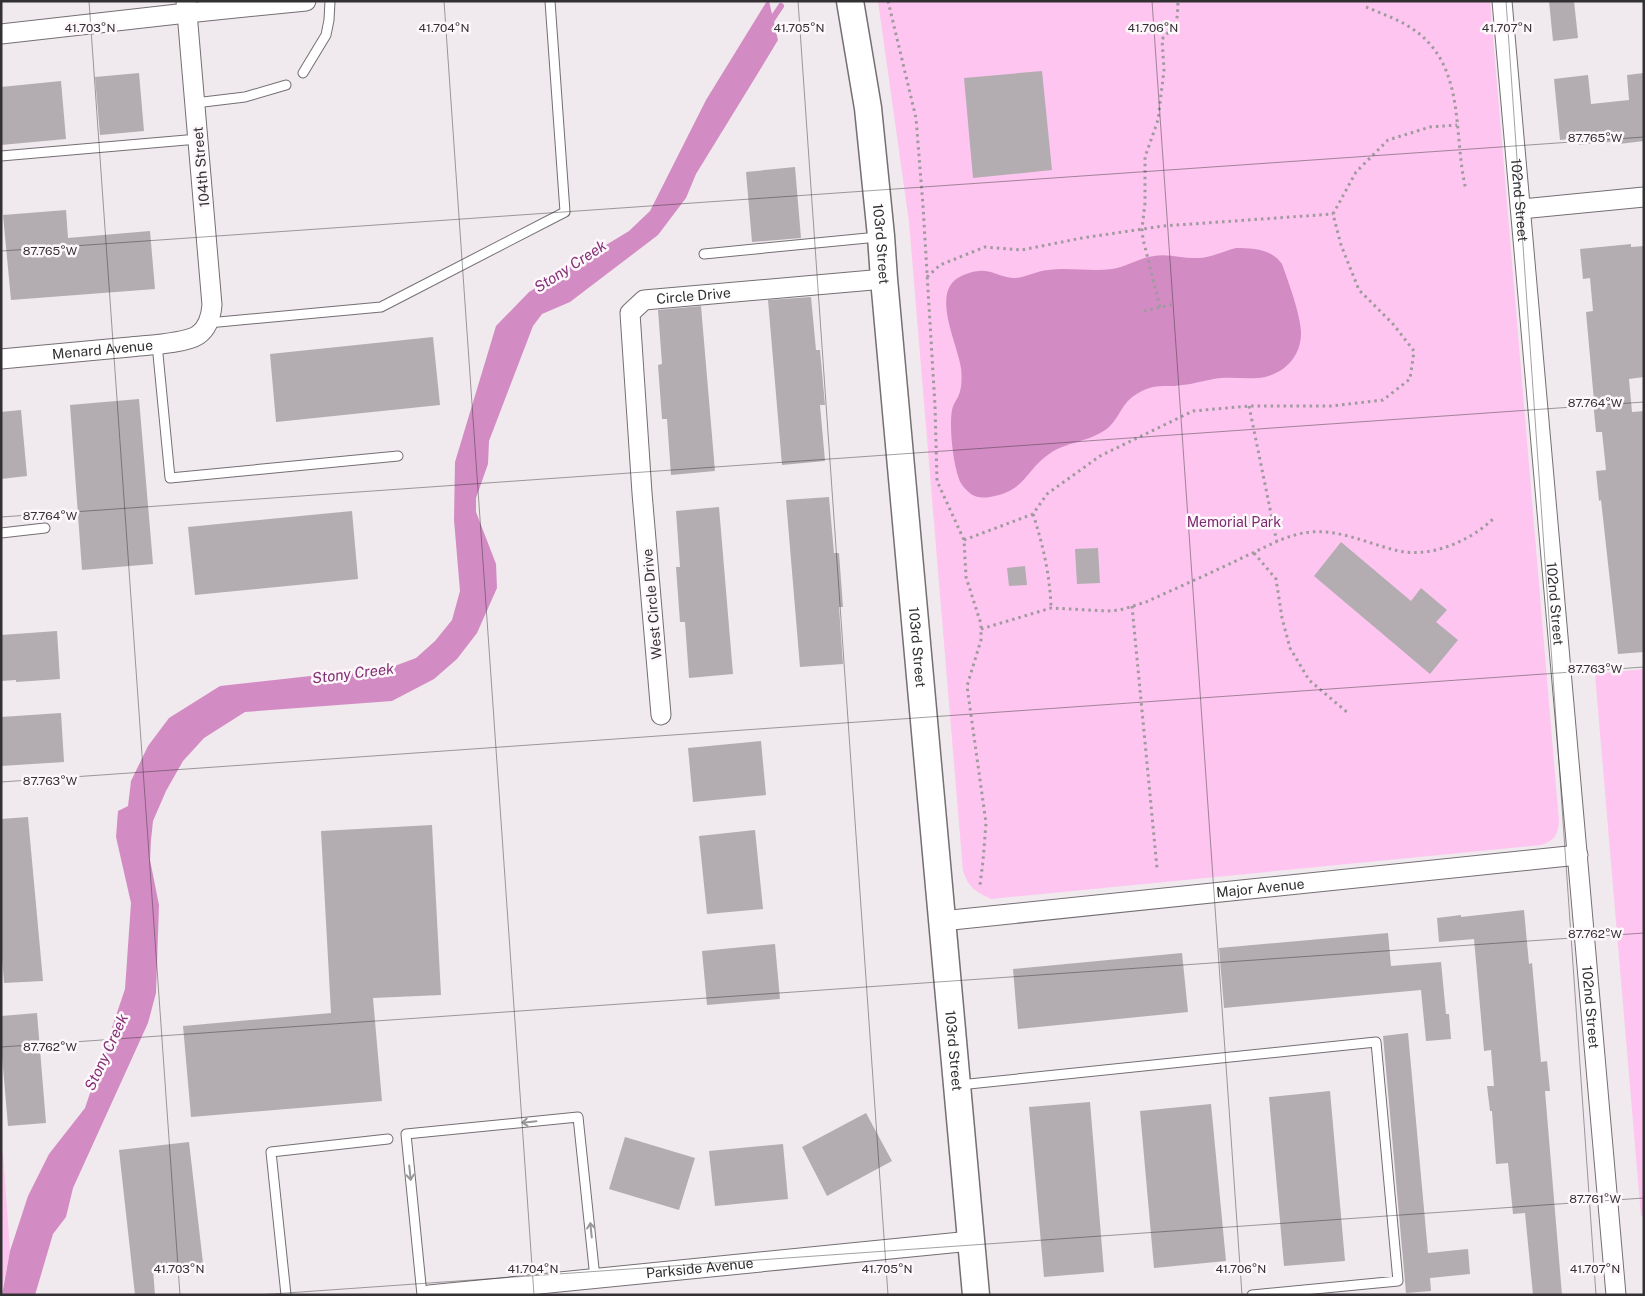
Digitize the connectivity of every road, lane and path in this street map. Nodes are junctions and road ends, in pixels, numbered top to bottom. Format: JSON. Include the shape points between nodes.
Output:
{"nodes":[{"id":1,"x":306,"y":1,"type":"edge"},
{"id":2,"x":330,"y":1,"type":"edge"},
{"id":3,"x":550,"y":1,"type":"edge"},
{"id":4,"x":850,"y":1,"type":"edge"},
{"id":5,"x":888,"y":1,"type":"edge"},
{"id":6,"x":1178,"y":1,"type":"edge"},
{"id":7,"x":1502,"y":1,"type":"edge"},
{"id":8,"x":186,"y":7,"type":"edge"},
{"id":9,"x":1366,"y":7,"type":"dead end"},
{"id":10,"x":1,"y":34,"type":"edge"},
{"id":11,"x":303,"y":73,"type":"dead end"},
{"id":12,"x":286,"y":85,"type":"dead end"},
{"id":13,"x":195,"y":103,"type":"junction"},
{"id":14,"x":1457,"y":125,"type":"junction"},
{"id":15,"x":198,"y":139,"type":"junction"},
{"id":16,"x":1,"y":156,"type":"edge"},
{"id":17,"x":1466,"y":190,"type":"dead end"},
{"id":18,"x":1644,"y":197,"type":"edge"},
{"id":19,"x":1521,"y":209,"type":"junction"},
{"id":20,"x":1333,"y":214,"type":"junction"},
{"id":21,"x":1142,"y":230,"type":"junction"},
{"id":22,"x":881,"y":236,"type":"junction"},
{"id":23,"x":704,"y":254,"type":"dead end"},
{"id":24,"x":927,"y":277,"type":"junction"},
{"id":25,"x":884,"y":279,"type":"junction"},
{"id":26,"x":1175,"y":304,"type":"dead end"},
{"id":27,"x":1160,"y":307,"type":"junction"},
{"id":28,"x":1144,"y":311,"type":"dead end"},
{"id":29,"x":206,"y":327,"type":"junction"},
{"id":30,"x":157,"y":344,"type":"junction"},
{"id":31,"x":1,"y":359,"type":"edge"},
{"id":32,"x":1248,"y":406,"type":"junction"},
{"id":33,"x":398,"y":456,"type":"dead end"},
{"id":34,"x":642,"y":493,"type":"joint"},
{"id":35,"x":1033,"y":514,"type":"junction"},
{"id":36,"x":1493,"y":519,"type":"dead end"},
{"id":37,"x":45,"y":528,"type":"dead end"},
{"id":38,"x":1,"y":532,"type":"edge"},
{"id":39,"x":964,"y":540,"type":"junction"},
{"id":40,"x":1277,"y":543,"type":"junction"},
{"id":41,"x":1254,"y":553,"type":"junction"},
{"id":42,"x":1132,"y":606,"type":"junction"},
{"id":43,"x":1051,"y":608,"type":"junction"},
{"id":44,"x":981,"y":629,"type":"junction"},
{"id":45,"x":1348,"y":713,"type":"dead end"},
{"id":46,"x":661,"y":716,"type":"dead end"},
{"id":47,"x":1578,"y":855,"type":"junction"},
{"id":48,"x":1157,"y":868,"type":"dead end"},
{"id":49,"x":980,"y":885,"type":"dead end"},
{"id":50,"x":942,"y":921,"type":"junction"},
{"id":51,"x":956,"y":1085,"type":"junction"},
{"id":52,"x":388,"y":1139,"type":"dead end"},
{"id":53,"x":971,"y":1241,"type":"junction"},
{"id":54,"x":596,"y":1278,"type":"junction"},
{"id":55,"x":286,"y":1295,"type":"edge"},
{"id":56,"x":422,"y":1295,"type":"edge"},
{"id":57,"x":429,"y":1295,"type":"edge"},
{"id":58,"x":976,"y":1295,"type":"edge"},
{"id":59,"x":1252,"y":1295,"type":"edge"},
{"id":60,"x":1616,"y":1295,"type":"edge"}],
"edges":[{"from":1,"to":8,"type":"street"},
{"from":2,"to":11,"type":"lane","via":[[326,35]]},
{"from":3,"to":29,"type":"lane","via":[[565,212],[381,307]]},
{"from":4,"to":22,"type":"street","name":"103rd Street","via":[[868,108]]},
{"from":5,"to":24,"type":"path","via":[[916,118]]},
{"from":6,"to":21,"type":"path","via":[[1176,23],[1161,44],[1164,70],[1158,120],[1146,157]]},
{"from":7,"to":19,"type":"street","name":"102nd Street"},
{"from":8,"to":10,"type":"street"},
{"from":8,"to":13,"type":"street","name":"104th Street"},
{"from":9,"to":14,"type":"path","via":[[1410,26],[1432,46],[1451,81]]},
{"from":12,"to":13,"type":"lane","via":[[245,97]]},
{"from":13,"to":15,"type":"street","name":"104th Street"},
{"from":14,"to":17,"type":"path"},
{"from":14,"to":20,"type":"path","via":[[1430,127],[1388,140],[1356,172]]},
{"from":15,"to":16,"type":"lane"},
{"from":15,"to":29,"type":"street","name":"104th Street","via":[[212,305]]},
{"from":18,"to":19,"type":"street"},
{"from":19,"to":47,"type":"street","name":"102nd Street"},
{"from":20,"to":21,"type":"path"},
{"from":20,"to":32,"type":"path","via":[[1359,290],[1414,351],[1410,379],[1383,400],[1331,406]]},
{"from":21,"to":24,"type":"path","via":[[1021,250],[985,247],[940,265]]},
{"from":21,"to":27,"type":"path"},
{"from":22,"to":23,"type":"lane"},
{"from":22,"to":25,"type":"street","name":"103rd Street"},
{"from":24,"to":39,"type":"path","via":[[937,481]]},
{"from":25,"to":34,"type":"street","name":"Circle Drive","via":[[644,300],[630,313]]},
{"from":25,"to":50,"type":"street","name":"103rd Street"},
{"from":26,"to":27,"type":"path"},
{"from":27,"to":28,"type":"path"},
{"from":29,"to":30,"type":"street","name":"Menard Avenue","via":[[192,338]]},
{"from":30,"to":31,"type":"street","name":"Menard Avenue"},
{"from":30,"to":33,"type":"lane","via":[[170,478]]},
{"from":32,"to":35,"type":"path","via":[[1193,411],[1100,456],[1047,494]]},
{"from":32,"to":40,"type":"path"},
{"from":34,"to":46,"type":"street","name":"West Circle Drive"},
{"from":35,"to":39,"type":"path"},
{"from":35,"to":43,"type":"path","via":[[1044,548]]},
{"from":36,"to":40,"type":"path","via":[[1483,529],[1459,542],[1422,552],[1401,552],[1323,531],[1295,535]]},
{"from":37,"to":38,"type":"lane"},
{"from":39,"to":44,"type":"path","via":[[966,577]]},
{"from":40,"to":41,"type":"path"},
{"from":41,"to":42,"type":"path"},
{"from":41,"to":45,"type":"path","via":[[1276,579],[1290,648],[1309,680]]},
{"from":42,"to":43,"type":"path","via":[[1120,610]]},
{"from":42,"to":48,"type":"path"},
{"from":43,"to":44,"type":"path"},
{"from":44,"to":49,"type":"path","via":[[981,640],[966,686],[986,822]]},
{"from":47,"to":50,"type":"street","name":"Major Avenue"},
{"from":47,"to":60,"type":"street","name":"102nd Street"},
{"from":50,"to":51,"type":"street","name":"103rd Street"},
{"from":51,"to":53,"type":"street","name":"103rd Street"},
{"from":51,"to":59,"type":"lane","via":[[1376,1042],[1398,1281]]},
{"from":52,"to":55,"type":"lane","via":[[271,1152]]},
{"from":53,"to":54,"type":"street","name":"Parkside Avenue"},
{"from":53,"to":58,"type":"street","name":"103rd Street"},
{"from":54,"to":56,"type":"lane","one_way":true,"via":[[578,1117],[406,1134]]},
{"from":54,"to":57,"type":"street","name":"Parkside Avenue"}]}
